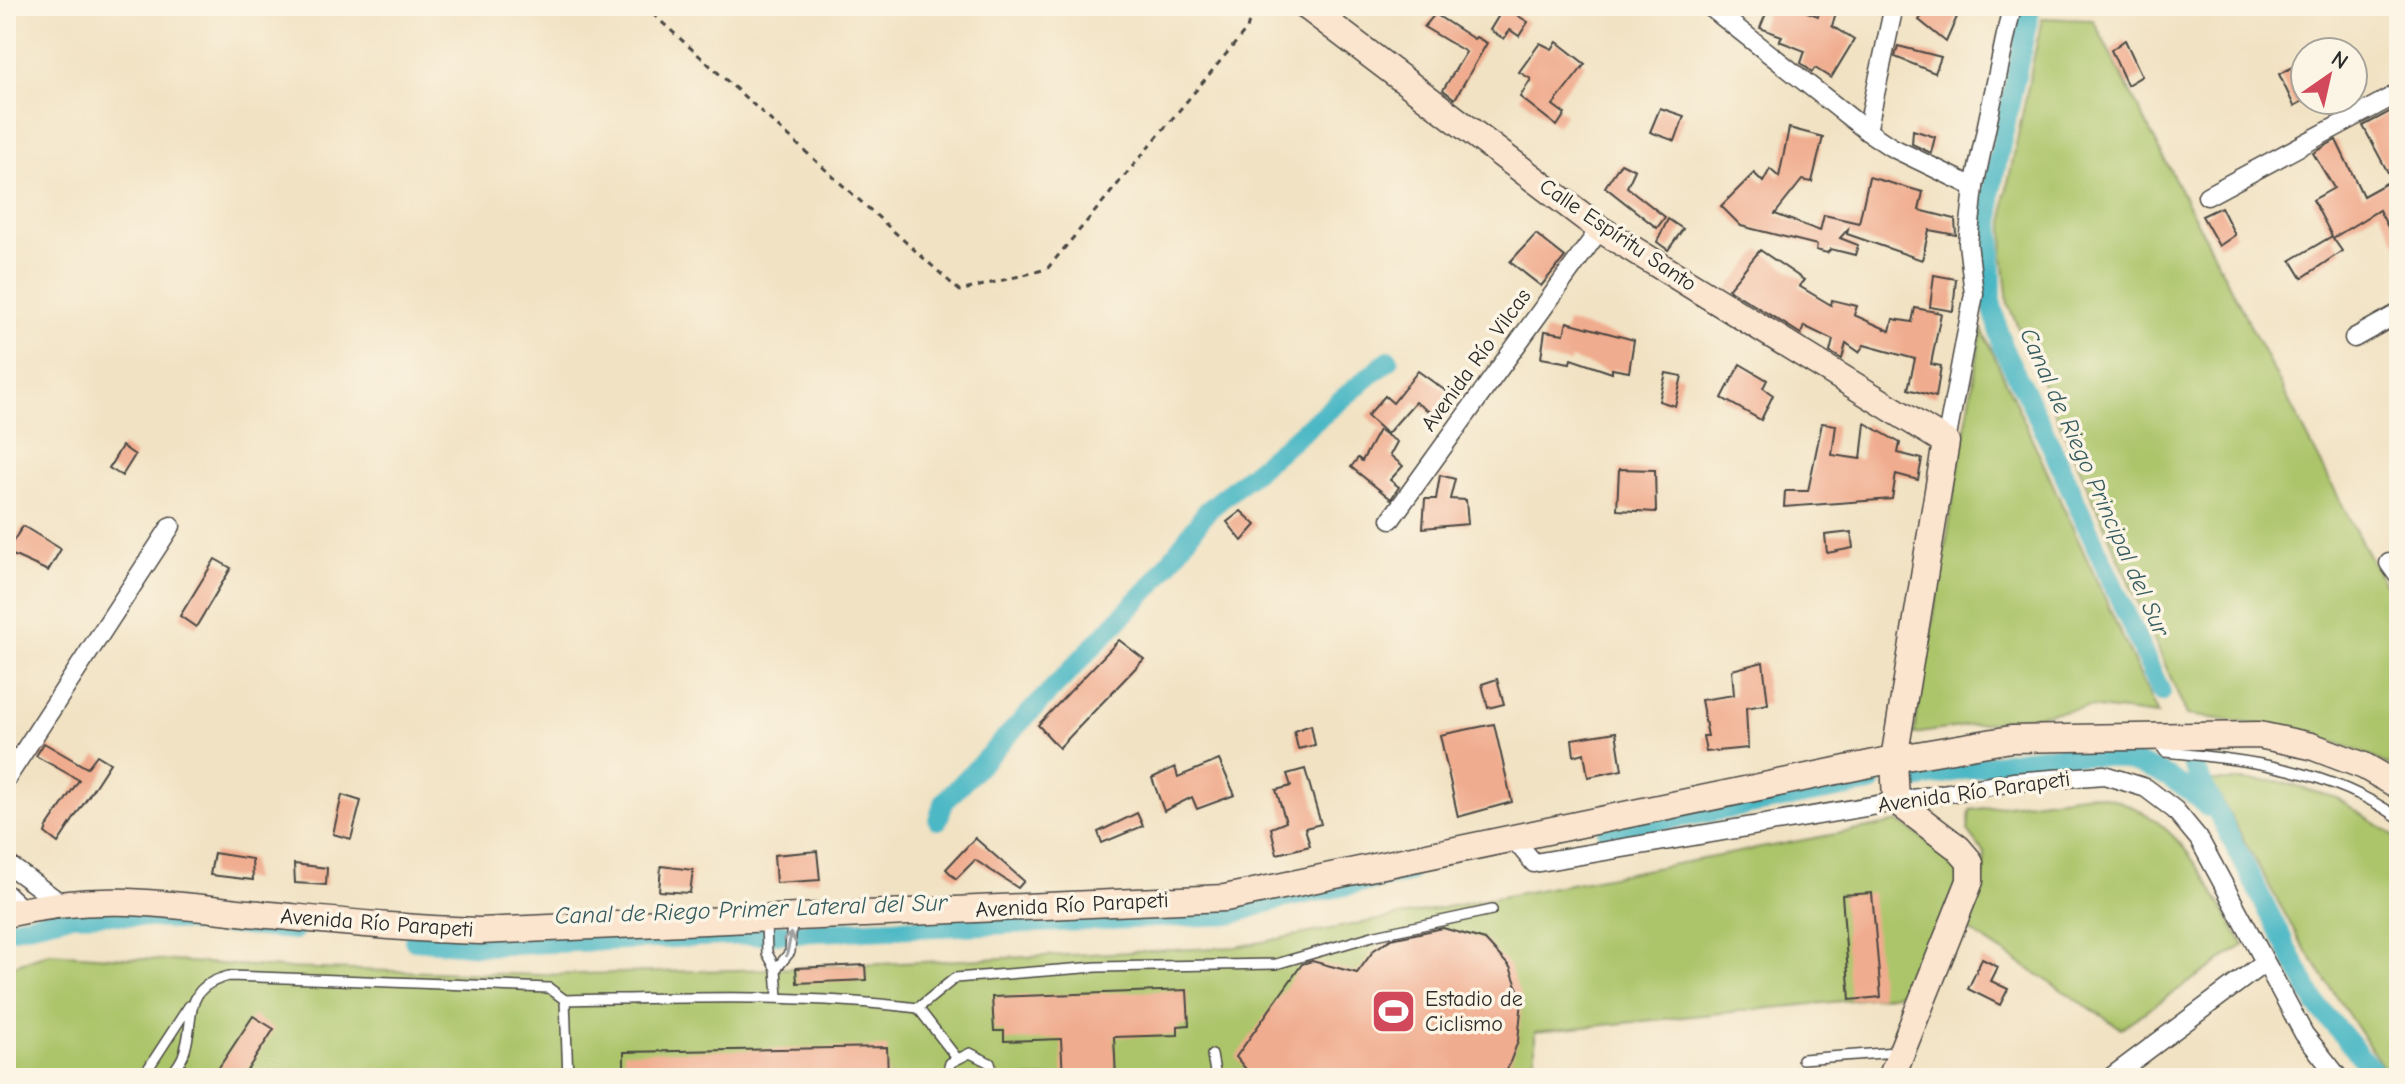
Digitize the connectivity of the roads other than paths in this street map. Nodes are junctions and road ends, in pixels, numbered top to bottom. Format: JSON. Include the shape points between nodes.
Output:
{"nodes":[{"id":1,"x":1306,"y":6,"type":"edge"},
{"id":2,"x":1709,"y":6,"type":"edge"},
{"id":3,"x":1894,"y":6,"type":"edge"},
{"id":4,"x":2012,"y":6,"type":"edge"},
{"id":5,"x":2399,"y":93,"type":"edge"},
{"id":6,"x":1867,"y":131,"type":"junction"},
{"id":7,"x":1974,"y":187,"type":"junction"},
{"id":8,"x":2207,"y":196,"type":"dead end"},
{"id":9,"x":1600,"y":229,"type":"junction"},
{"id":10,"x":2399,"y":313,"type":"edge"},
{"id":11,"x":2354,"y":338,"type":"dead end"},
{"id":12,"x":1946,"y":442,"type":"junction"},
{"id":13,"x":1391,"y":519,"type":"dead end"},
{"id":14,"x":171,"y":526,"type":"dead end"},
{"id":15,"x":2153,"y":735,"type":"junction"},
{"id":16,"x":1894,"y":759,"type":"junction"},
{"id":17,"x":6,"y":779,"type":"edge"},
{"id":18,"x":2399,"y":786,"type":"edge"},
{"id":19,"x":1896,"y":801,"type":"junction"},
{"id":20,"x":2399,"y":818,"type":"edge"},
{"id":21,"x":1512,"y":837,"type":"junction"},
{"id":22,"x":6,"y":863,"type":"edge"},
{"id":23,"x":59,"y":902,"type":"junction"},
{"id":24,"x":12,"y":906,"type":"edge"},
{"id":25,"x":1492,"y":910,"type":"dead end"},
{"id":26,"x":793,"y":917,"type":"junction"},
{"id":27,"x":766,"y":918,"type":"junction"},
{"id":28,"x":2264,"y":963,"type":"junction"},
{"id":29,"x":776,"y":969,"type":"junction"},
{"id":30,"x":778,"y":997,"type":"junction"},
{"id":31,"x":565,"y":1000,"type":"junction"},
{"id":32,"x":191,"y":1003,"type":"junction"},
{"id":33,"x":918,"y":1008,"type":"junction"},
{"id":34,"x":1903,"y":1051,"type":"junction"},
{"id":35,"x":1212,"y":1055,"type":"dead end"},
{"id":36,"x":956,"y":1057,"type":"junction"},
{"id":37,"x":1802,"y":1059,"type":"dead end"},
{"id":38,"x":142,"y":1078,"type":"edge"},
{"id":39,"x":169,"y":1078,"type":"edge"},
{"id":40,"x":568,"y":1078,"type":"edge"},
{"id":41,"x":946,"y":1078,"type":"edge"},
{"id":42,"x":994,"y":1078,"type":"edge"},
{"id":43,"x":1216,"y":1078,"type":"edge"},
{"id":44,"x":1891,"y":1078,"type":"edge"},
{"id":45,"x":2110,"y":1078,"type":"edge"},
{"id":46,"x":2339,"y":1078,"type":"edge"}],
"edges":[{"from":1,"to":9,"type":"street","name":"Calle Espíritu Santo"},
{"from":2,"to":6,"type":"street"},
{"from":3,"to":6,"type":"street"},
{"from":4,"to":7,"type":"street"},
{"from":5,"to":8,"type":"street"},
{"from":6,"to":7,"type":"street"},
{"from":7,"to":12,"type":"street","via":[[1968,243],[1974,294]]},
{"from":9,"to":12,"type":"street","name":"Calle Espíritu Santo"},
{"from":9,"to":13,"type":"street","name":"Avenida Río Vilcas"},
{"from":10,"to":11,"type":"street"},
{"from":12,"to":16,"type":"street"},
{"from":14,"to":17,"type":"street"},
{"from":15,"to":16,"type":"street","name":"Avenida Río Parapeti","via":[[2011,739]]},
{"from":15,"to":18,"type":"street","name":"Avenida Río Parapeti","via":[[2259,735],[2338,756]]},
{"from":15,"to":20,"type":"lane","via":[[2165,752],[2307,772],[2376,802]]},
{"from":16,"to":19,"type":"street"},
{"from":16,"to":21,"type":"street","name":"Avenida Río Parapeti"},
{"from":19,"to":21,"type":"street","name":"Avenida Río Parapeti","via":[[1534,863]]},
{"from":19,"to":28,"type":"street","name":"Avenida Río Parapeti","via":[[2013,782],[2104,775],[2146,788],[2175,810],[2199,839]]},
{"from":19,"to":34,"type":"street","via":[[1970,862],[1970,881]]},
{"from":21,"to":26,"type":"street","name":"Avenida Río Parapeti","via":[[1225,898]]},
{"from":22,"to":23,"type":"street"},
{"from":23,"to":24,"type":"street","name":"Avenida Río Parapeti"},
{"from":23,"to":27,"type":"street","name":"Avenida Río Parapeti","via":[[118,899],[411,929],[480,931]]},
{"from":25,"to":33,"type":"lane","via":[[1276,964],[1097,967],[955,978]]},
{"from":26,"to":27,"type":"street","name":"Avenida Río Parapeti"},
{"from":29,"to":26,"type":"lane","one_way":true,"via":[[790,952]]},
{"from":27,"to":29,"type":"lane","via":[[767,953]]},
{"from":28,"to":45,"type":"street"},
{"from":28,"to":46,"type":"street","name":"Avenida Río Parapeti","via":[[2304,1034]]},
{"from":29,"to":30,"type":"lane"},
{"from":30,"to":31,"type":"lane"},
{"from":30,"to":33,"type":"lane"},
{"from":31,"to":32,"type":"lane","via":[[549,988],[229,976],[210,980]]},
{"from":31,"to":40,"type":"lane"},
{"from":32,"to":38,"type":"lane"},
{"from":32,"to":39,"type":"lane","via":[[183,1057]]},
{"from":33,"to":36,"type":"lane"},
{"from":34,"to":37,"type":"lane"},
{"from":34,"to":44,"type":"street"},
{"from":35,"to":43,"type":"lane"},
{"from":36,"to":41,"type":"lane"},
{"from":36,"to":42,"type":"lane","via":[[984,1057]]}]}
